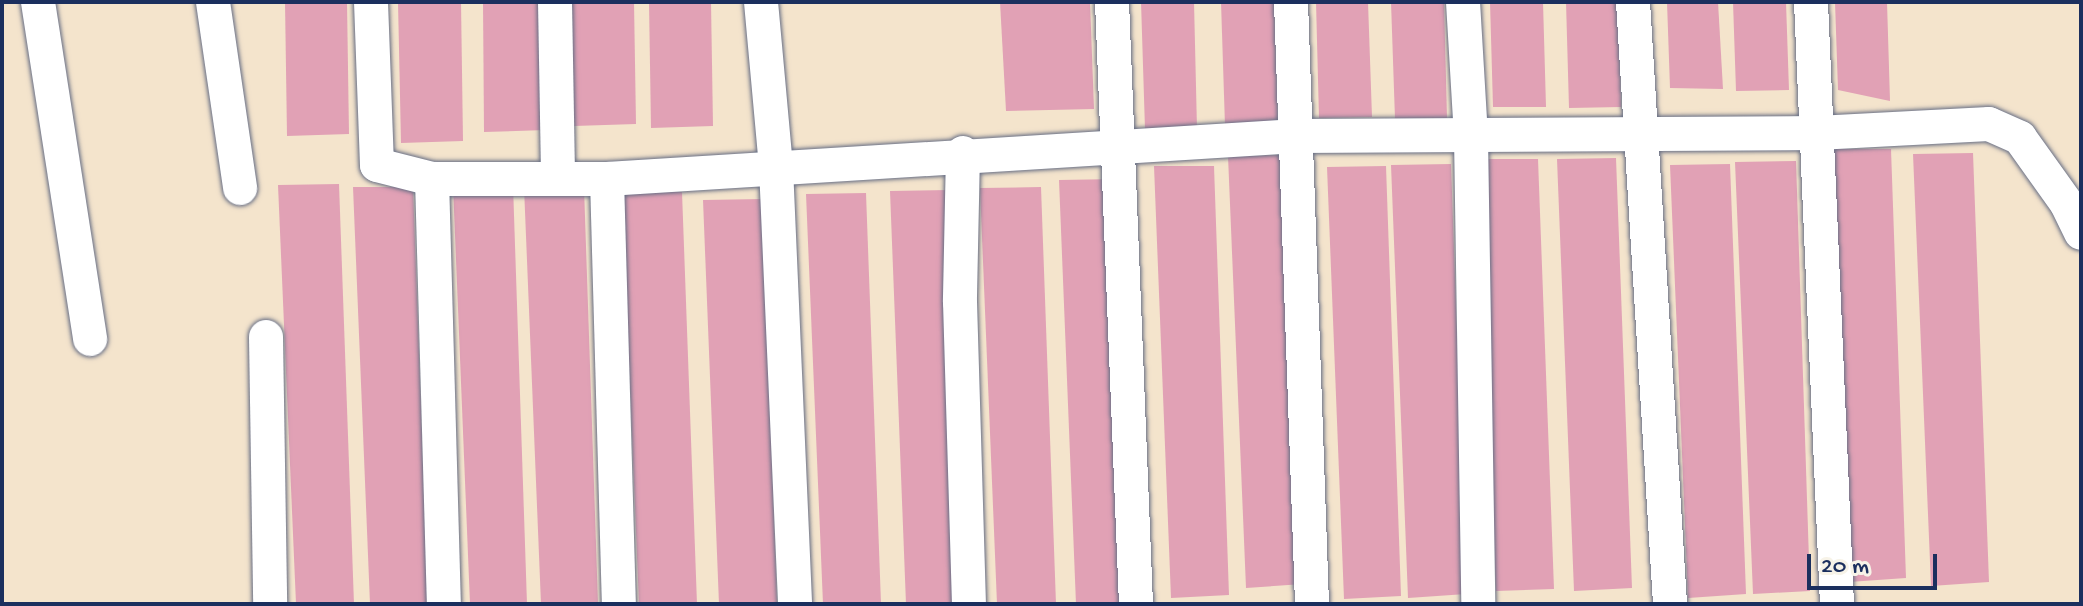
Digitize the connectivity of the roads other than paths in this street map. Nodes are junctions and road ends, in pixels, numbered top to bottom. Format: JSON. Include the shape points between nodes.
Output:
{"nodes":[{"id":1,"x":38,"y":2,"type":"edge"},
{"id":2,"x":213,"y":2,"type":"edge"},
{"id":3,"x":371,"y":2,"type":"edge"},
{"id":4,"x":555,"y":2,"type":"edge"},
{"id":5,"x":761,"y":2,"type":"edge"},
{"id":6,"x":1112,"y":2,"type":"edge"},
{"id":7,"x":1291,"y":2,"type":"edge"},
{"id":8,"x":1463,"y":2,"type":"edge"},
{"id":9,"x":1633,"y":2,"type":"edge"},
{"id":10,"x":1811,"y":2,"type":"edge"},
{"id":11,"x":1639,"y":130,"type":"junction"},
{"id":12,"x":1817,"y":133,"type":"junction"},
{"id":13,"x":1297,"y":136,"type":"junction"},
{"id":14,"x":1471,"y":137,"type":"junction"},
{"id":15,"x":1120,"y":146,"type":"junction"},
{"id":16,"x":963,"y":153,"type":"junction"},
{"id":17,"x":776,"y":167,"type":"junction"},
{"id":18,"x":558,"y":177,"type":"junction"},
{"id":19,"x":432,"y":179,"type":"junction"},
{"id":20,"x":607,"y":179,"type":"junction"},
{"id":21,"x":240,"y":188,"type":"dead end"},
{"id":22,"x":2076,"y":212,"type":"edge"},
{"id":23,"x":266,"y":337,"type":"dead end"},
{"id":24,"x":90,"y":339,"type":"dead end"},
{"id":25,"x":270,"y":604,"type":"edge"},
{"id":26,"x":444,"y":604,"type":"edge"},
{"id":27,"x":619,"y":604,"type":"edge"},
{"id":28,"x":795,"y":604,"type":"edge"},
{"id":29,"x":969,"y":604,"type":"edge"},
{"id":30,"x":1136,"y":604,"type":"edge"},
{"id":31,"x":1312,"y":604,"type":"edge"},
{"id":32,"x":1478,"y":604,"type":"edge"},
{"id":33,"x":1670,"y":604,"type":"edge"},
{"id":34,"x":1837,"y":604,"type":"edge"}],
"edges":[{"from":1,"to":24,"type":"street"},
{"from":2,"to":21,"type":"street"},
{"from":3,"to":19,"type":"street","via":[[377,165]]},
{"from":4,"to":18,"type":"street"},
{"from":5,"to":17,"type":"street"},
{"from":6,"to":15,"type":"street"},
{"from":7,"to":13,"type":"street"},
{"from":8,"to":14,"type":"street"},
{"from":9,"to":11,"type":"street"},
{"from":10,"to":12,"type":"street"},
{"from":11,"to":12,"type":"street"},
{"from":11,"to":14,"type":"street"},
{"from":11,"to":33,"type":"street"},
{"from":12,"to":22,"type":"street","via":[[1989,124],[2020,138]]},
{"from":12,"to":34,"type":"street"},
{"from":13,"to":14,"type":"street"},
{"from":13,"to":15,"type":"street"},
{"from":13,"to":31,"type":"street"},
{"from":14,"to":32,"type":"street"},
{"from":15,"to":16,"type":"street"},
{"from":15,"to":30,"type":"street"},
{"from":16,"to":17,"type":"street"},
{"from":16,"to":29,"type":"street","via":[[960,302]]},
{"from":17,"to":20,"type":"street"},
{"from":17,"to":28,"type":"street"},
{"from":18,"to":19,"type":"street"},
{"from":18,"to":20,"type":"street"},
{"from":19,"to":26,"type":"street"},
{"from":20,"to":27,"type":"street"},
{"from":23,"to":25,"type":"street"}]}
